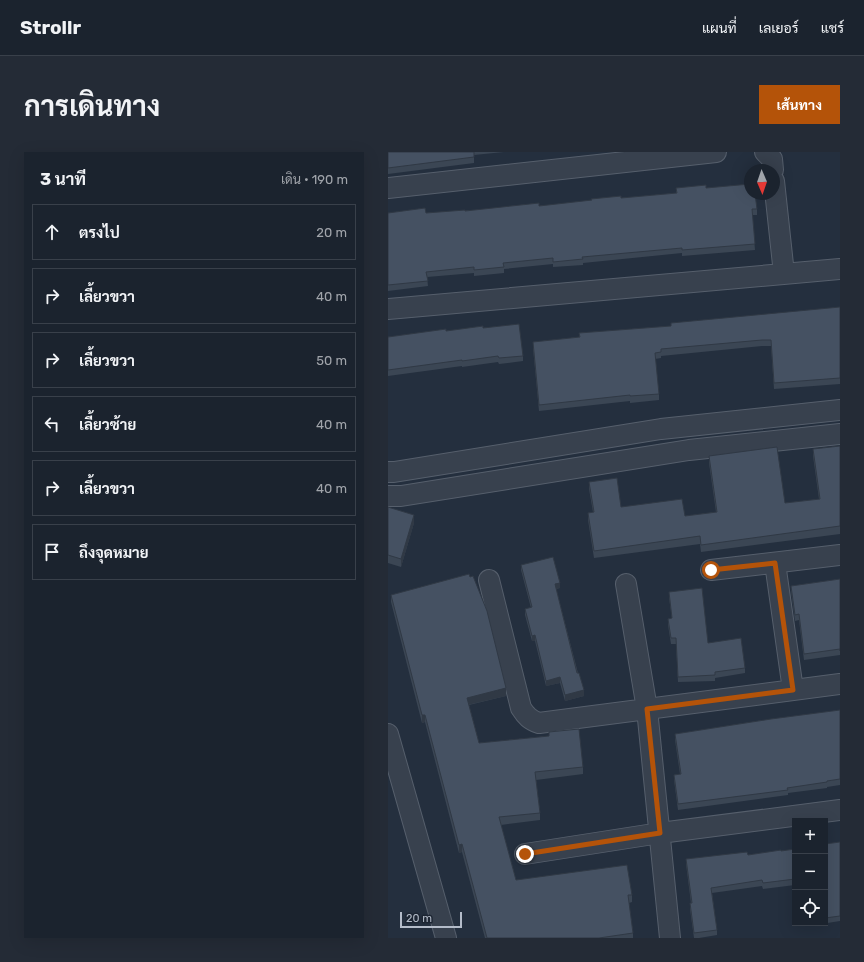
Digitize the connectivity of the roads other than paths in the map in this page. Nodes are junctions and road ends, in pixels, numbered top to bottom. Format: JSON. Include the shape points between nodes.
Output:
{"nodes":[{"id":1,"x":716,"y":152,"type":"edge"},
{"id":2,"x":765,"y":152,"type":"edge"},
{"id":3,"x":772,"y":164,"type":"edge"},
{"id":4,"x":388,"y":188,"type":"edge"},
{"id":5,"x":776,"y":200,"type":"edge"},
{"id":6,"x":840,"y":269,"type":"edge"},
{"id":7,"x":784,"y":274,"type":"junction"},
{"id":8,"x":388,"y":309,"type":"edge"},
{"id":9,"x":840,"y":410,"type":"edge"},
{"id":10,"x":778,"y":416,"type":"junction"},
{"id":11,"x":840,"y":434,"type":"edge"},
{"id":12,"x":780,"y":440,"type":"junction"},
{"id":13,"x":538,"y":449,"type":"junction"},
{"id":14,"x":388,"y":472,"type":"edge"},
{"id":15,"x":544,"y":473,"type":"junction"},
{"id":16,"x":388,"y":496,"type":"edge"},
{"id":17,"x":840,"y":555,"type":"edge"},
{"id":18,"x":775,"y":563,"type":"junction"},
{"id":19,"x":711,"y":570,"type":"dead end"},
{"id":20,"x":489,"y":580,"type":"dead end"},
{"id":21,"x":626,"y":584,"type":"dead end"},
{"id":22,"x":840,"y":684,"type":"edge"},
{"id":23,"x":793,"y":690,"type":"junction"},
{"id":24,"x":647,"y":709,"type":"junction"},
{"id":25,"x":388,"y":734,"type":"edge"},
{"id":26,"x":840,"y":810,"type":"edge"},
{"id":27,"x":660,"y":833,"type":"junction"},
{"id":28,"x":525,"y":854,"type":"dead end"},
{"id":29,"x":446,"y":938,"type":"edge"},
{"id":30,"x":670,"y":938,"type":"edge"}],
"edges":[{"from":1,"to":4,"type":"street"},
{"from":2,"to":3,"type":"street","via":[[772,159]]},
{"from":5,"to":7,"type":"street"},
{"from":6,"to":7,"type":"street"},
{"from":7,"to":8,"type":"street"},
{"from":9,"to":10,"type":"street"},
{"from":10,"to":12,"type":"street"},
{"from":10,"to":13,"type":"street","via":[[661,429]]},
{"from":11,"to":12,"type":"street"},
{"from":12,"to":15,"type":"street","via":[[689,450]]},
{"from":13,"to":14,"type":"street"},
{"from":13,"to":15,"type":"street"},
{"from":15,"to":16,"type":"street"},
{"from":17,"to":18,"type":"street"},
{"from":18,"to":19,"type":"street"},
{"from":18,"to":23,"type":"street"},
{"from":20,"to":24,"type":"street","via":[[521,708],[531,721],[539,723]]},
{"from":21,"to":24,"type":"street"},
{"from":22,"to":23,"type":"street"},
{"from":23,"to":24,"type":"street"},
{"from":24,"to":27,"type":"street"},
{"from":25,"to":29,"type":"street"},
{"from":26,"to":27,"type":"street"},
{"from":27,"to":28,"type":"street"},
{"from":27,"to":30,"type":"street"}]}
